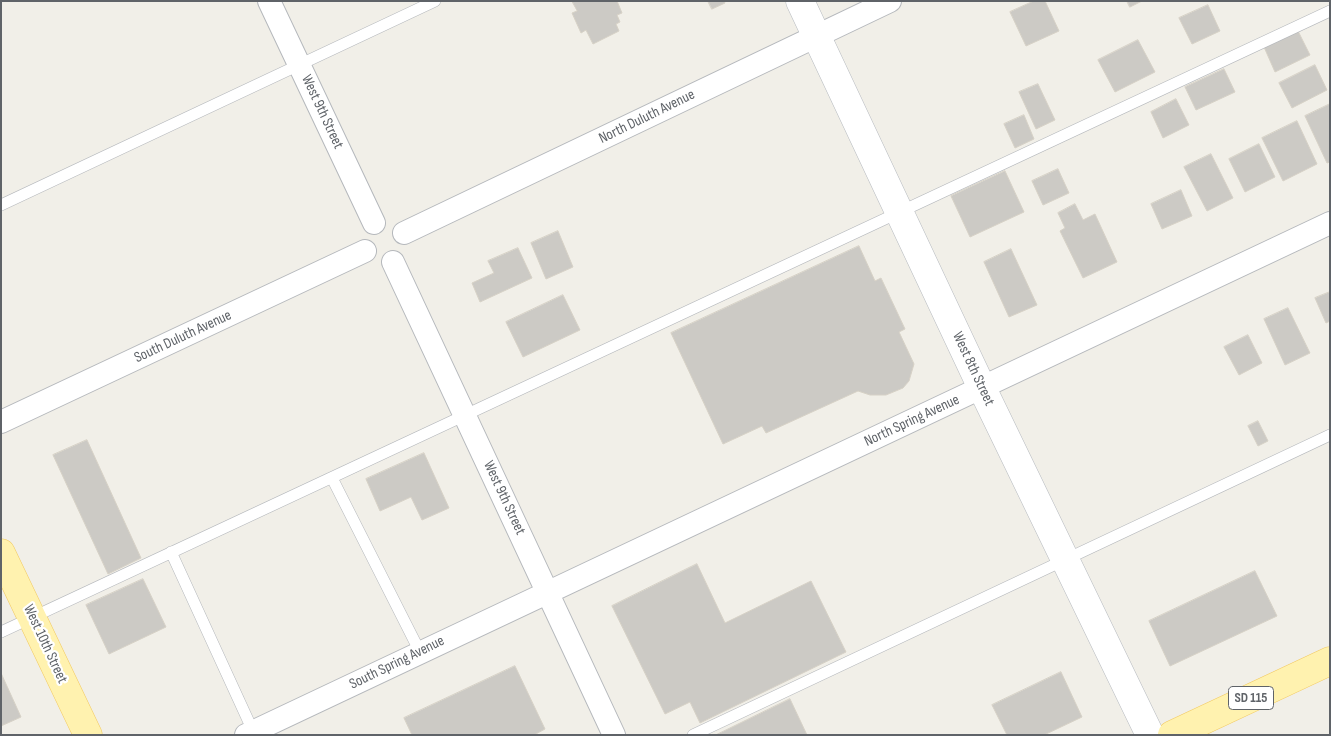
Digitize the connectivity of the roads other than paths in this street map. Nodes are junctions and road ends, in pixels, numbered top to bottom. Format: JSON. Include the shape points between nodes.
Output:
{"nodes":[{"id":1,"x":270,"y":1,"type":"edge"},
{"id":2,"x":435,"y":1,"type":"edge"},
{"id":3,"x":800,"y":1,"type":"edge"},
{"id":4,"x":890,"y":1,"type":"edge"},
{"id":5,"x":1330,"y":11,"type":"edge"},
{"id":6,"x":816,"y":35,"type":"junction"},
{"id":7,"x":299,"y":64,"type":"junction"},
{"id":8,"x":1,"y":205,"type":"edge"},
{"id":9,"x":899,"y":211,"type":"junction"},
{"id":10,"x":1330,"y":223,"type":"edge"},
{"id":11,"x":374,"y":224,"type":"junction"},
{"id":12,"x":404,"y":232,"type":"junction"},
{"id":13,"x":365,"y":251,"type":"junction"},
{"id":14,"x":393,"y":262,"type":"junction"},
{"id":15,"x":982,"y":388,"type":"junction"},
{"id":16,"x":465,"y":415,"type":"junction"},
{"id":17,"x":1,"y":422,"type":"edge"},
{"id":18,"x":1330,"y":435,"type":"edge"},
{"id":19,"x":332,"y":478,"type":"junction"},
{"id":20,"x":172,"y":552,"type":"junction"},
{"id":21,"x":1,"y":553,"type":"edge"},
{"id":22,"x":1065,"y":560,"type":"junction"},
{"id":23,"x":547,"y":591,"type":"junction"},
{"id":24,"x":32,"y":618,"type":"junction"},
{"id":25,"x":1,"y":632,"type":"edge"},
{"id":26,"x":420,"y":652,"type":"junction"},
{"id":27,"x":1330,"y":661,"type":"edge"},
{"id":28,"x":250,"y":733,"type":"edge"},
{"id":29,"x":88,"y":735,"type":"edge"},
{"id":30,"x":614,"y":735,"type":"edge"},
{"id":31,"x":693,"y":735,"type":"edge"},
{"id":32,"x":1150,"y":735,"type":"edge"},
{"id":33,"x":1172,"y":735,"type":"edge"}],
"edges":[{"from":1,"to":7,"type":"street","name":"West 9th Street"},
{"from":2,"to":7,"type":"lane"},
{"from":3,"to":6,"type":"street","name":"West 8th Street"},
{"from":4,"to":6,"type":"street","name":"North Duluth Avenue"},
{"from":5,"to":9,"type":"lane"},
{"from":6,"to":9,"type":"street","name":"West 8th Street"},
{"from":6,"to":12,"type":"street","name":"North Duluth Avenue"},
{"from":7,"to":8,"type":"lane"},
{"from":7,"to":11,"type":"street","name":"West 9th Street"},
{"from":9,"to":15,"type":"street","name":"West 8th Street"},
{"from":9,"to":16,"type":"lane"},
{"from":10,"to":15,"type":"street","name":"North Spring Avenue"},
{"from":11,"to":12,"type":"street","via":[[388,221]]},
{"from":11,"to":13,"type":"street","via":[[366,233]]},
{"from":12,"to":14,"type":"street","via":[[406,246]]},
{"from":13,"to":14,"type":"street","via":[[374,261]]},
{"from":13,"to":17,"type":"street","name":"South Duluth Avenue"},
{"from":14,"to":16,"type":"street","name":"West 9th Street"},
{"from":15,"to":22,"type":"street","name":"West 8th Street"},
{"from":15,"to":23,"type":"street","name":"North Spring Avenue"},
{"from":16,"to":19,"type":"lane"},
{"from":16,"to":23,"type":"street","name":"West 9th Street"},
{"from":18,"to":22,"type":"lane"},
{"from":19,"to":20,"type":"lane"},
{"from":19,"to":26,"type":"lane"},
{"from":20,"to":24,"type":"lane"},
{"from":20,"to":28,"type":"lane"},
{"from":21,"to":24,"type":"main road","name":"West 10th Street"},
{"from":22,"to":31,"type":"lane"},
{"from":22,"to":32,"type":"street","name":"West 8th Street"},
{"from":23,"to":26,"type":"street","name":"South Spring Avenue"},
{"from":23,"to":30,"type":"street","name":"West 9th Street"},
{"from":24,"to":25,"type":"lane"},
{"from":24,"to":29,"type":"main road","name":"West 10th Street"},
{"from":26,"to":28,"type":"street","name":"South Spring Avenue"},
{"from":27,"to":33,"type":"main road","number":"SD 115"}]}
